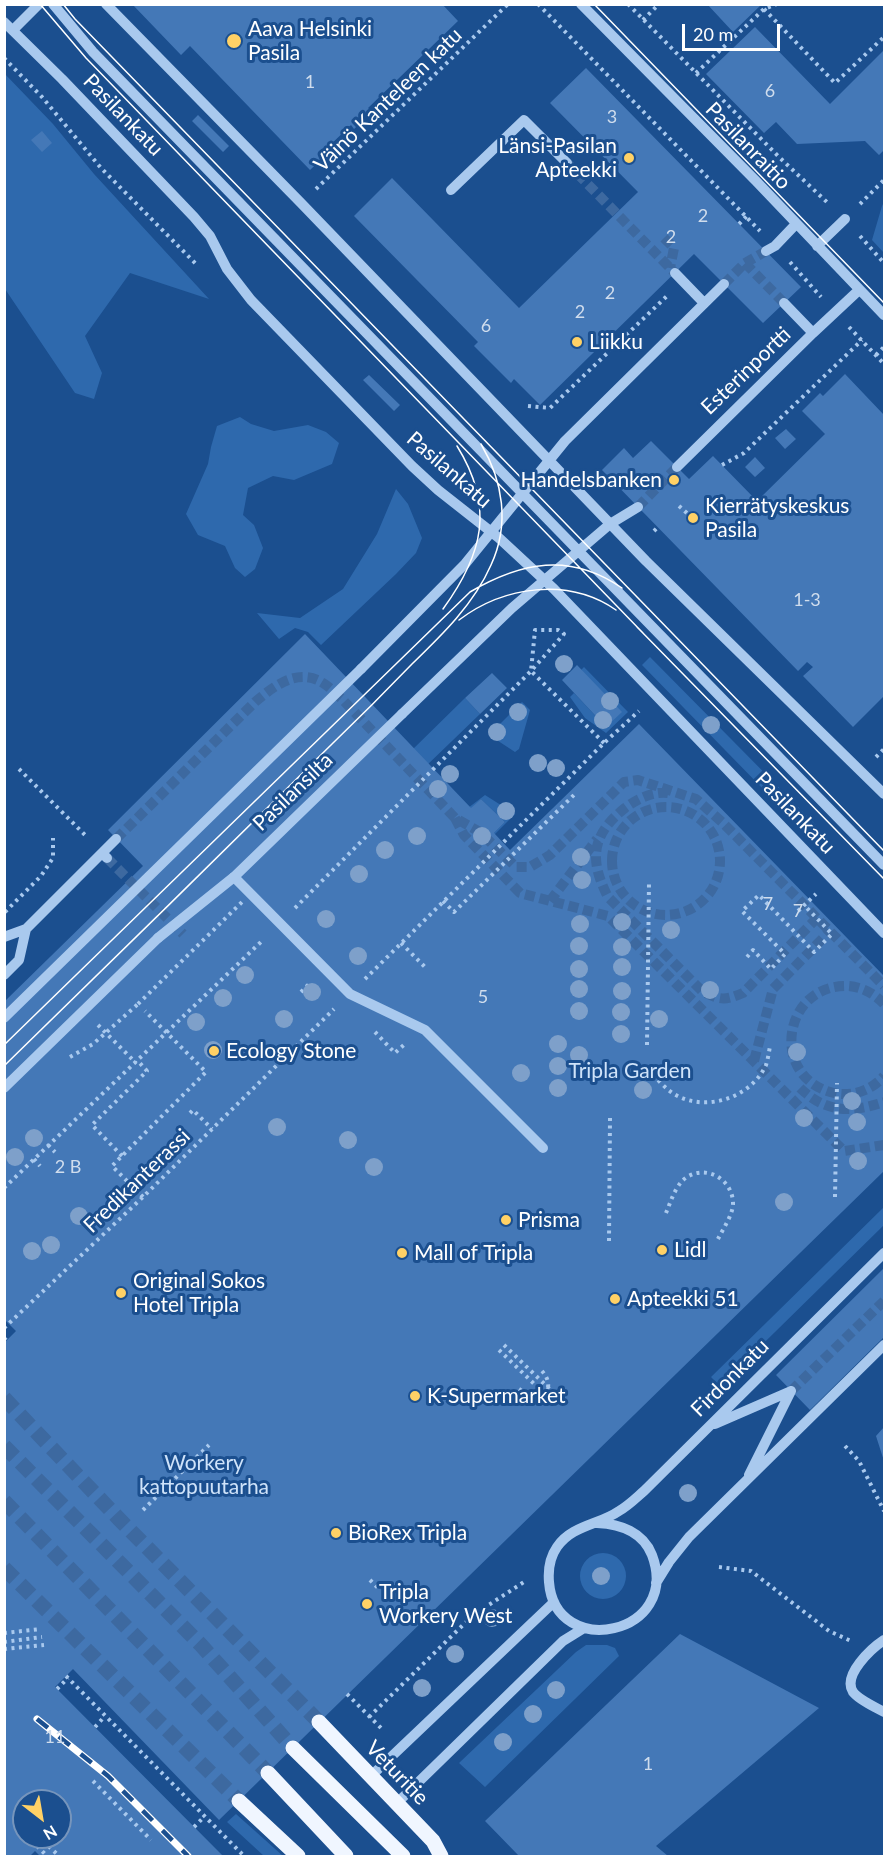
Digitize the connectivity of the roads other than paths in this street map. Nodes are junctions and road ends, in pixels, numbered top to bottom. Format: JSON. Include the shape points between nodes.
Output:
{"nodes":[{"id":1,"x":39,"y":4,"type":"edge"},
{"id":2,"x":52,"y":4,"type":"edge"},
{"id":3,"x":106,"y":4,"type":"edge"},
{"id":4,"x":581,"y":4,"type":"edge"},
{"id":5,"x":9,"y":26,"type":"edge"},
{"id":6,"x":567,"y":163,"type":"tunnel mouth"},
{"id":7,"x":451,"y":190,"type":"dead end"},
{"id":8,"x":845,"y":219,"type":"road end"},
{"id":9,"x":796,"y":224,"type":"junction"},
{"id":10,"x":816,"y":246,"type":"junction"},
{"id":11,"x":770,"y":248,"type":"tunnel mouth"},
{"id":12,"x":679,"y":277,"type":"tunnel mouth"},
{"id":13,"x":724,"y":284,"type":"tunnel mouth"},
{"id":14,"x":860,"y":290,"type":"junction"},
{"id":15,"x":704,"y":303,"type":"junction"},
{"id":16,"x":784,"y":303,"type":"tunnel mouth"},
{"id":17,"x":885,"y":315,"type":"edge"},
{"id":18,"x":813,"y":333,"type":"junction"},
{"id":19,"x":550,"y":462,"type":"junction"},
{"id":20,"x":677,"y":467,"type":"tunnel mouth"},
{"id":21,"x":524,"y":493,"type":"junction"},
{"id":22,"x":638,"y":507,"type":"tunnel mouth"},
{"id":23,"x":610,"y":524,"type":"junction"},
{"id":24,"x":492,"y":532,"type":"junction"},
{"id":25,"x":579,"y":551,"type":"junction"},
{"id":26,"x":545,"y":581,"type":"junction"},
{"id":27,"x":885,"y":794,"type":"edge"},
{"id":28,"x":116,"y":839,"type":"tunnel mouth"},
{"id":29,"x":885,"y":865,"type":"edge"},
{"id":30,"x":234,"y":877,"type":"junction"},
{"id":31,"x":26,"y":930,"type":"junction"},
{"id":32,"x":885,"y":933,"type":"edge"},
{"id":33,"x":4,"y":938,"type":"edge"},
{"id":34,"x":4,"y":975,"type":"edge"},
{"id":35,"x":4,"y":1018,"type":"edge"},
{"id":36,"x":4,"y":1088,"type":"edge"},
{"id":37,"x":543,"y":1148,"type":"dead end"},
{"id":38,"x":885,"y":1253,"type":"edge"},
{"id":39,"x":885,"y":1345,"type":"edge"},
{"id":40,"x":709,"y":1426,"type":"junction"},
{"id":41,"x":745,"y":1484,"type":"junction"},
{"id":42,"x":597,"y":1523,"type":"junction"},
{"id":43,"x":656,"y":1583,"type":"junction"},
{"id":44,"x":554,"y":1602,"type":"junction"},
{"id":45,"x":584,"y":1628,"type":"junction"},
{"id":46,"x":885,"y":1640,"type":"edge"},
{"id":47,"x":885,"y":1712,"type":"edge"},
{"id":48,"x":319,"y":1722,"type":"tunnel mouth"},
{"id":49,"x":294,"y":1748,"type":"tunnel mouth"},
{"id":50,"x":268,"y":1773,"type":"tunnel mouth"},
{"id":51,"x":371,"y":1776,"type":"junction"},
{"id":52,"x":239,"y":1801,"type":"tunnel mouth"},
{"id":53,"x":397,"y":1803,"type":"junction"},
{"id":54,"x":298,"y":1857,"type":"edge"},
{"id":55,"x":346,"y":1857,"type":"edge"},
{"id":56,"x":403,"y":1857,"type":"edge"},
{"id":57,"x":441,"y":1857,"type":"edge"}],
"edges":[{"from":1,"to":5,"type":"street"},
{"from":2,"to":21,"type":"street","name":"Pasilankatu","via":[[93,52]]},
{"from":3,"to":19,"type":"street"},
{"from":4,"to":9,"type":"street","name":"Pasilanraitio"},
{"from":5,"to":24,"type":"street","name":"Pasilankatu","via":[[199,223],[251,300],[412,466]]},
{"from":6,"to":7,"type":"street","via":[[524,120]]},
{"from":8,"to":10,"type":"street"},
{"from":9,"to":10,"type":"street","name":"Pasilanraitio"},
{"from":9,"to":11,"type":"street"},
{"from":10,"to":14,"type":"street","name":"Pasilanraitio"},
{"from":12,"to":15,"type":"street"},
{"from":13,"to":15,"type":"street"},
{"from":14,"to":17,"type":"street","name":"Pasilanraitio"},
{"from":14,"to":18,"type":"street"},
{"from":15,"to":19,"type":"street","via":[[579,426]]},
{"from":16,"to":18,"type":"street","name":"Esterinportti"},
{"from":18,"to":20,"type":"street","name":"Esterinportti"},
{"from":19,"to":21,"type":"street","name":"Pasilansilta"},
{"from":19,"to":23,"type":"street"},
{"from":21,"to":24,"type":"street","name":"Pasilansilta"},
{"from":21,"to":25,"type":"street","name":"Pasilankatu"},
{"from":22,"to":23,"type":"street"},
{"from":23,"to":25,"type":"street","name":"Pasilansilta"},
{"from":23,"to":27,"type":"street"},
{"from":24,"to":26,"type":"street","name":"Pasilankatu"},
{"from":24,"to":35,"type":"street","name":"Pasilansilta","bridge":true,"via":[[361,669]]},
{"from":25,"to":26,"type":"street","name":"Pasilansilta"},
{"from":25,"to":29,"type":"street","name":"Pasilankatu"},
{"from":26,"to":30,"type":"street","name":"Pasilansilta","bridge":true,"via":[[512,608]]},
{"from":26,"to":32,"type":"street","name":"Pasilankatu"},
{"from":28,"to":31,"type":"street","via":[[105,855]]},
{"from":30,"to":36,"type":"street","name":"Pasilansilta","bridge":true,"via":[[158,938]]},
{"from":30,"to":37,"type":"street","via":[[350,994],[425,1030]]},
{"from":31,"to":33,"type":"street"},
{"from":31,"to":34,"type":"street","via":[[19,960]]},
{"from":38,"to":40,"type":"street","name":"Firdonkatu"},
{"from":39,"to":41,"type":"street"},
{"from":40,"to":41,"type":"street","via":[[791,1391]]},
{"from":40,"to":42,"type":"street","name":"Firdonkatu","via":[[644,1491],[619,1512]]},
{"from":41,"to":43,"type":"street","via":[[689,1537]]},
{"from":42,"to":43,"type":"street","via":[[628,1529],[641,1539],[656,1567]]},
{"from":42,"to":44,"type":"street","name":"Firdonkatu","via":[[581,1527],[557,1548],[549,1575]]},
{"from":43,"to":45,"type":"street","via":[[648,1606],[631,1623],[608,1631]]},
{"from":44,"to":45,"type":"street","via":[[572,1622]]},
{"from":44,"to":51,"type":"street"},
{"from":45,"to":53,"type":"street","via":[[563,1641]]},
{"from":46,"to":47,"type":"street","via":[[870,1649],[850,1684],[854,1693]]},
{"from":48,"to":51,"type":"main road","name":"Veturitie"},
{"from":49,"to":56,"type":"main road"},
{"from":50,"to":55,"type":"main road"},
{"from":51,"to":53,"type":"main road","name":"Veturitie"},
{"from":52,"to":54,"type":"main road"},
{"from":53,"to":57,"type":"main road","name":"Veturitie","via":[[433,1841]]}]}
